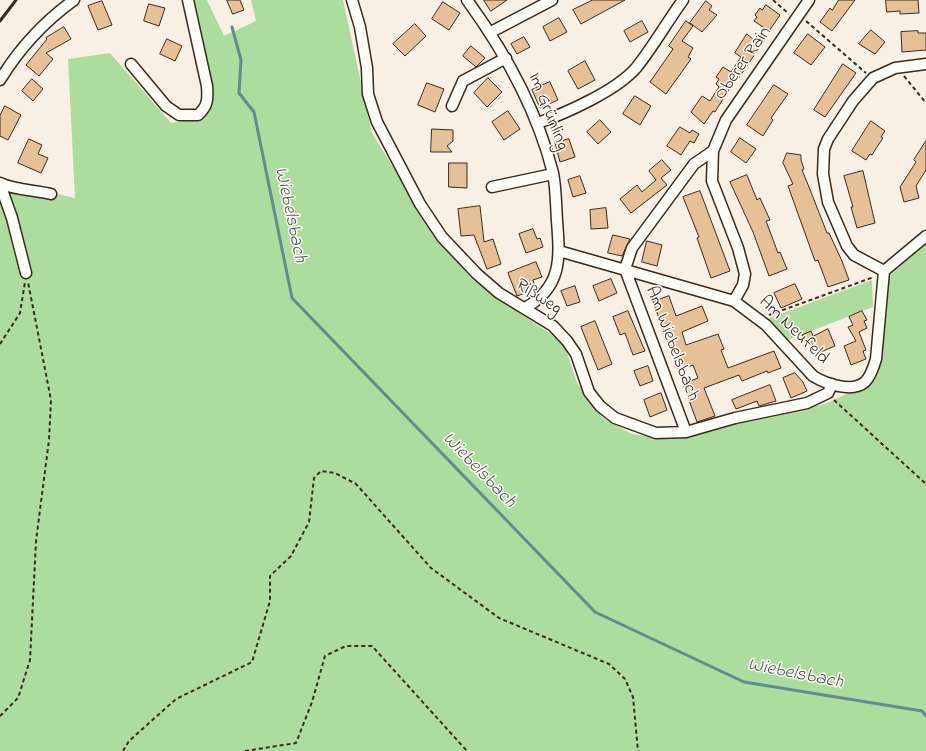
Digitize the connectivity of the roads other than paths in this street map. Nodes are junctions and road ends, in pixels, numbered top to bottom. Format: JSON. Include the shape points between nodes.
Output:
{"nodes":[{"id":1,"x":74,"y":0,"type":"edge"},
{"id":2,"x":188,"y":0,"type":"edge"},
{"id":3,"x":352,"y":0,"type":"edge"},
{"id":4,"x":467,"y":0,"type":"edge"},
{"id":5,"x":552,"y":0,"type":"edge"},
{"id":6,"x":683,"y":0,"type":"edge"},
{"id":7,"x":809,"y":0,"type":"edge"},
{"id":8,"x":491,"y":32,"type":"junction"},
{"id":9,"x":506,"y":58,"type":"junction"},
{"id":10,"x":131,"y":64,"type":"dead end"},
{"id":11,"x":926,"y":64,"type":"edge"},
{"id":12,"x":0,"y":80,"type":"edge"},
{"id":13,"x":452,"y":106,"type":"dead end"},
{"id":14,"x":538,"y":123,"type":"junction"},
{"id":15,"x":713,"y":152,"type":"junction"},
{"id":16,"x":553,"y":174,"type":"junction"},
{"id":17,"x":0,"y":184,"type":"edge"},
{"id":18,"x":492,"y":187,"type":"dead end"},
{"id":19,"x":51,"y":194,"type":"dead end"},
{"id":20,"x":926,"y":236,"type":"edge"},
{"id":21,"x":559,"y":251,"type":"junction"},
{"id":22,"x":625,"y":268,"type":"junction"},
{"id":23,"x":884,"y":272,"type":"junction"},
{"id":24,"x":26,"y":273,"type":"road end"},
{"id":25,"x":734,"y":301,"type":"junction"},
{"id":26,"x":525,"y":308,"type":"junction"},
{"id":27,"x":830,"y":389,"type":"junction"},
{"id":28,"x":686,"y":432,"type":"junction"}],
"edges":[{"from":1,"to":12,"type":"street","via":[[42,28],[10,63]]},
{"from":2,"to":10,"type":"street","via":[[207,86],[206,108],[198,115],[179,115],[166,106]]},
{"from":3,"to":26,"type":"street","name":"Rißweg","via":[[361,34],[368,94],[377,122],[420,204],[442,237],[477,274],[499,293]]},
{"from":4,"to":8,"type":"street","name":"Im Grünling"},
{"from":5,"to":8,"type":"street"},
{"from":6,"to":14,"type":"street","via":[[635,69],[618,83],[582,105]]},
{"from":7,"to":15,"type":"street","name":"Oberer Rain","via":[[726,120]]},
{"from":8,"to":9,"type":"street","name":"Im Grünling"},
{"from":9,"to":13,"type":"street","via":[[462,81]]},
{"from":9,"to":14,"type":"street","name":"Im Grünling"},
{"from":11,"to":23,"type":"street","via":[[895,68],[873,78],[853,101],[824,149],[823,174],[828,202],[848,246],[854,255]]},
{"from":14,"to":16,"type":"street","name":"Im Grünling"},
{"from":15,"to":22,"type":"street","via":[[694,164],[632,248]]},
{"from":15,"to":25,"type":"street","name":"Oberer Rain","via":[[712,181],[738,248],[744,274],[743,285]]},
{"from":16,"to":18,"type":"street"},
{"from":16,"to":21,"type":"street","name":"Im Grünling"},
{"from":17,"to":19,"type":"street","via":[[8,188],[30,189]]},
{"from":17,"to":24,"type":"street"},
{"from":20,"to":23,"type":"street"},
{"from":21,"to":22,"type":"street","name":"Am Neufeld"},
{"from":21,"to":26,"type":"street","name":"Im Grünling","via":[[552,284],[538,301]]},
{"from":22,"to":25,"type":"street","name":"Am Neufeld"},
{"from":22,"to":28,"type":"street","name":"Am Wiebelsbach"},
{"from":23,"to":27,"type":"street","name":"Am Neufeld","via":[[874,368],[866,381],[858,386]]},
{"from":25,"to":27,"type":"street","name":"Am Neufeld","via":[[758,319],[813,376]]},
{"from":26,"to":28,"type":"street","name":"Rißweg","via":[[553,326],[568,341],[576,354],[589,392],[600,406],[615,418],[656,433]]},
{"from":27,"to":28,"type":"street","name":"Rißweg","via":[[807,403],[742,416]]}]}
